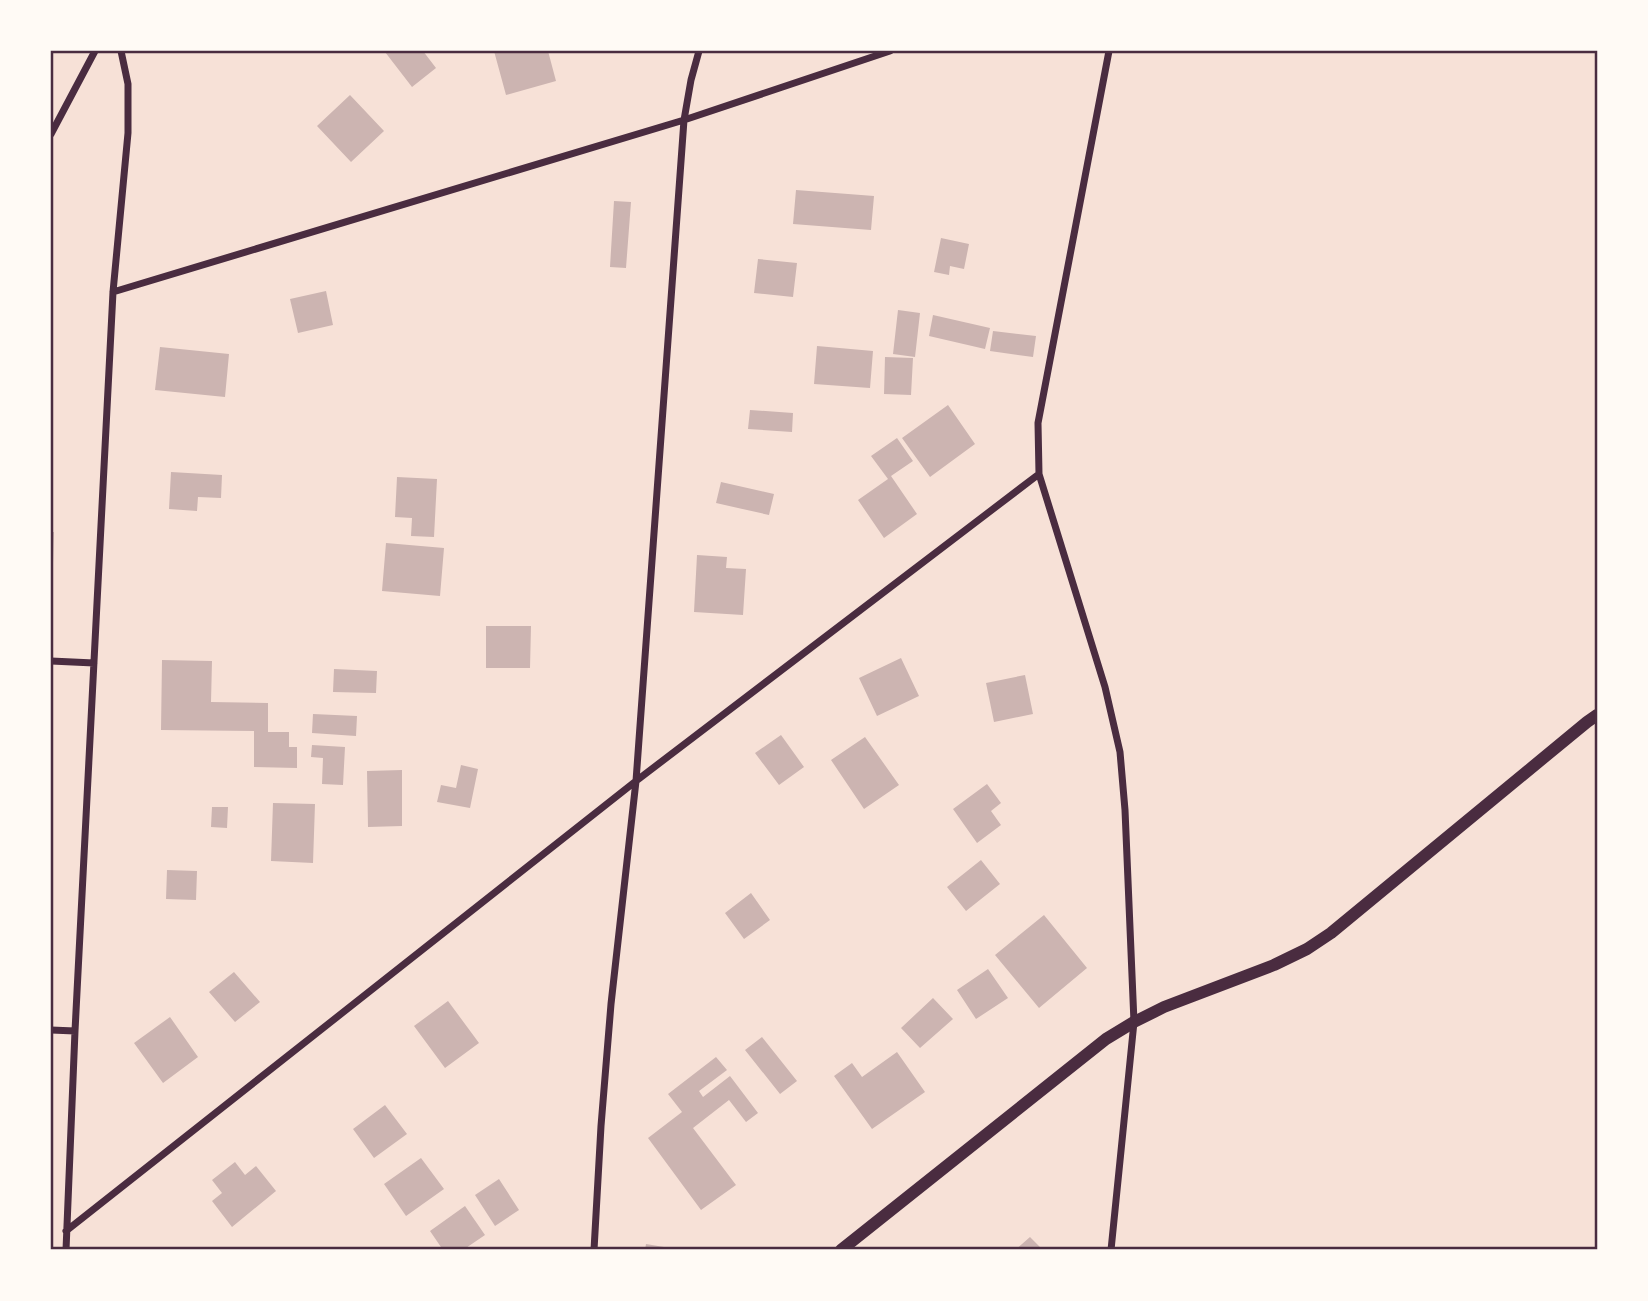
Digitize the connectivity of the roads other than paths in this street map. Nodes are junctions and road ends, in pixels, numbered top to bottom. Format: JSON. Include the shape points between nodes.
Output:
{"nodes":[{"id":1,"x":95,"y":51,"type":"edge"},
{"id":2,"x":121,"y":51,"type":"edge"},
{"id":3,"x":699,"y":51,"type":"edge"},
{"id":4,"x":890,"y":51,"type":"edge"},
{"id":5,"x":1109,"y":51,"type":"edge"},
{"id":6,"x":684,"y":120,"type":"junction"},
{"id":7,"x":51,"y":134,"type":"edge"},
{"id":8,"x":113,"y":292,"type":"junction"},
{"id":9,"x":1039,"y":474,"type":"junction"},
{"id":10,"x":51,"y":661,"type":"edge"},
{"id":11,"x":94,"y":663,"type":"junction"},
{"id":12,"x":1597,"y":715,"type":"edge"},
{"id":13,"x":636,"y":780,"type":"junction"},
{"id":14,"x":1134,"y":1022,"type":"junction"},
{"id":15,"x":51,"y":1030,"type":"edge"},
{"id":16,"x":75,"y":1031,"type":"junction"},
{"id":17,"x":66,"y":1231,"type":"junction"},
{"id":18,"x":66,"y":1250,"type":"edge"},
{"id":19,"x":594,"y":1250,"type":"edge"},
{"id":20,"x":841,"y":1250,"type":"edge"},
{"id":21,"x":1111,"y":1250,"type":"edge"}],
"edges":[{"from":1,"to":7,"type":"street"},
{"from":2,"to":8,"type":"street","via":[[128,84],[128,133]]},
{"from":3,"to":6,"type":"street"},
{"from":4,"to":6,"type":"street"},
{"from":5,"to":9,"type":"street","via":[[1038,423]]},
{"from":6,"to":8,"type":"street"},
{"from":6,"to":13,"type":"street"},
{"from":8,"to":11,"type":"street"},
{"from":9,"to":13,"type":"street"},
{"from":9,"to":14,"type":"street","via":[[1105,687],[1120,752]]},
{"from":10,"to":11,"type":"street"},
{"from":11,"to":16,"type":"street"},
{"from":12,"to":14,"type":"street","via":[[1307,949]]},
{"from":13,"to":17,"type":"street"},
{"from":13,"to":19,"type":"street","via":[[611,1004]]},
{"from":14,"to":20,"type":"street","via":[[1106,1039]]},
{"from":14,"to":21,"type":"street"},
{"from":15,"to":16,"type":"street"},
{"from":16,"to":17,"type":"street"},
{"from":17,"to":18,"type":"street"}]}
